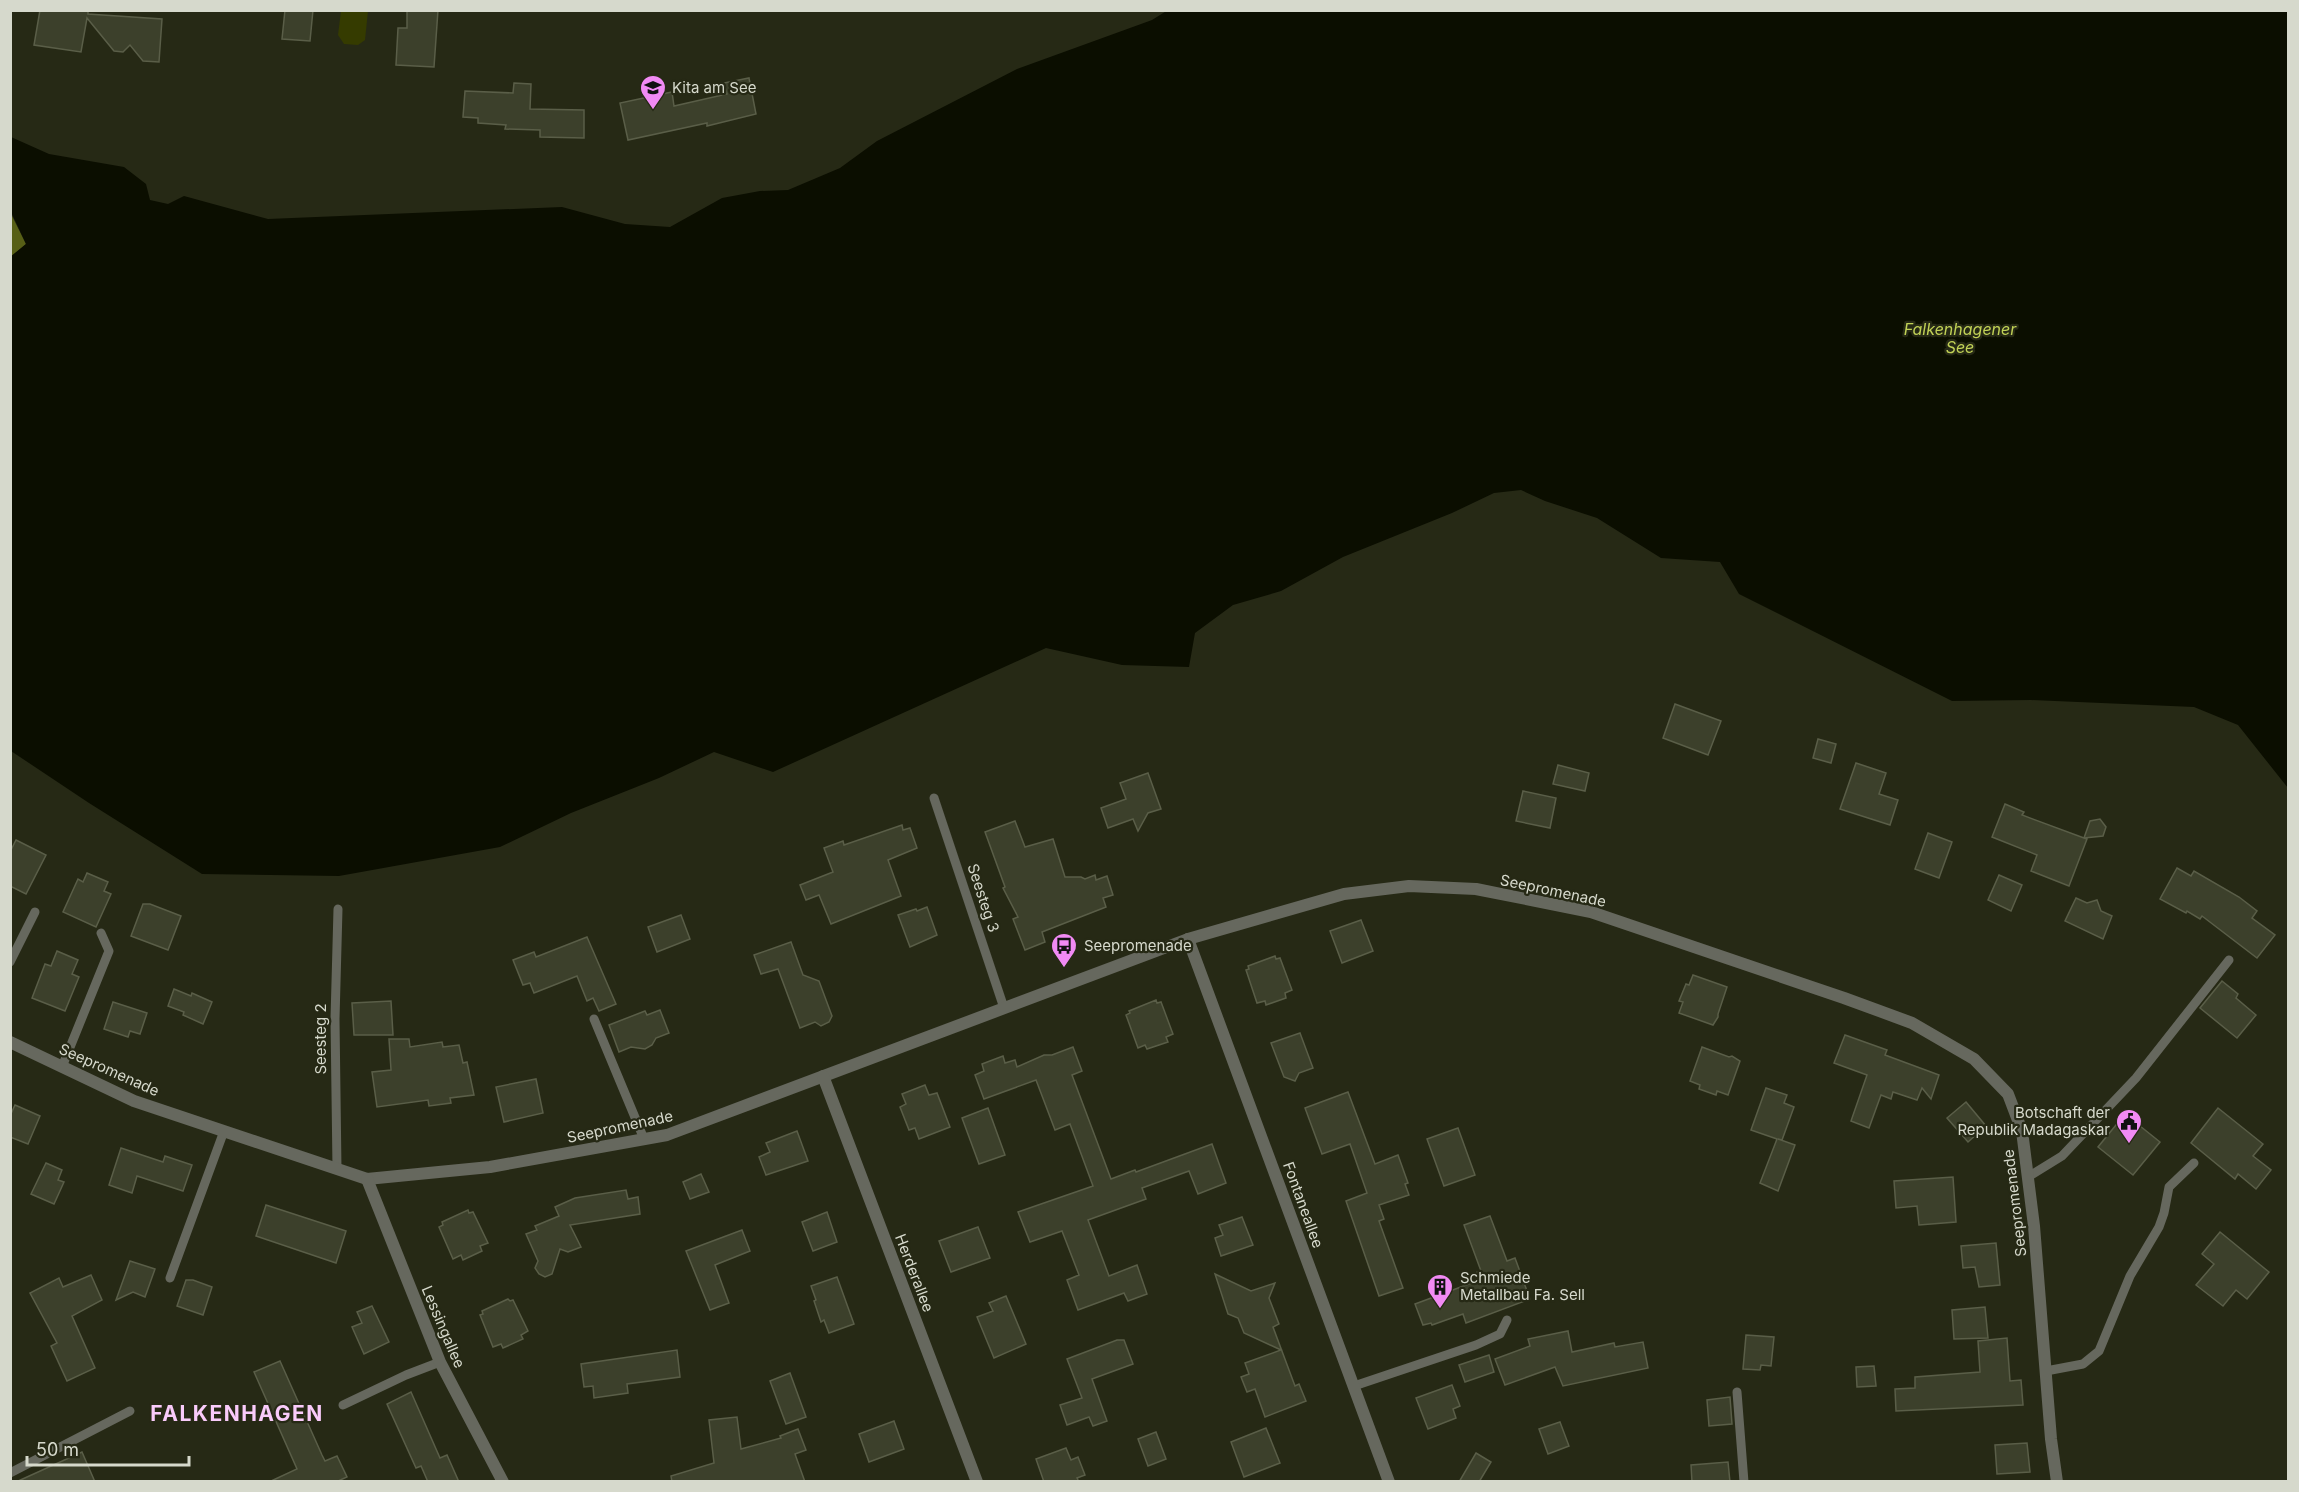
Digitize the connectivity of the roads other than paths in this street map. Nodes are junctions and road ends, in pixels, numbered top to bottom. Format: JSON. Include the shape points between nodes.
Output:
{"nodes":[{"id":1,"x":934,"y":798,"type":"dead end"},
{"id":2,"x":338,"y":909,"type":"dead end"},
{"id":3,"x":35,"y":912,"type":"dead end"},
{"id":4,"x":101,"y":933,"type":"dead end"},
{"id":5,"x":1188,"y":939,"type":"junction"},
{"id":6,"x":2229,"y":960,"type":"dead end"},
{"id":7,"x":10,"y":962,"type":"edge"},
{"id":8,"x":1004,"y":1008,"type":"junction"},
{"id":9,"x":594,"y":1019,"type":"dead end"},
{"id":10,"x":10,"y":1042,"type":"edge"},
{"id":11,"x":62,"y":1067,"type":"junction"},
{"id":12,"x":823,"y":1076,"type":"junction"},
{"id":13,"x":224,"y":1131,"type":"junction"},
{"id":14,"x":644,"y":1139,"type":"junction"},
{"id":15,"x":2194,"y":1163,"type":"dead end"},
{"id":16,"x":338,"y":1169,"type":"junction"},
{"id":17,"x":2028,"y":1177,"type":"junction"},
{"id":18,"x":367,"y":1179,"type":"junction"},
{"id":19,"x":170,"y":1278,"type":"dead end"},
{"id":20,"x":1507,"y":1320,"type":"dead end"},
{"id":21,"x":440,"y":1362,"type":"junction"},
{"id":22,"x":2046,"y":1371,"type":"junction"},
{"id":23,"x":1354,"y":1386,"type":"junction"},
{"id":24,"x":1737,"y":1392,"type":"dead end"},
{"id":25,"x":343,"y":1405,"type":"dead end"},
{"id":26,"x":130,"y":1412,"type":"dead end"},
{"id":27,"x":10,"y":1473,"type":"edge"},
{"id":28,"x":503,"y":1482,"type":"edge"},
{"id":29,"x":977,"y":1482,"type":"edge"},
{"id":30,"x":1389,"y":1482,"type":"edge"},
{"id":31,"x":1744,"y":1482,"type":"edge"},
{"id":32,"x":2057,"y":1482,"type":"edge"}],
"edges":[{"from":1,"to":8,"type":"lane","name":"Seesteg 3"},
{"from":2,"to":16,"type":"lane","name":"Seesteg 2"},
{"from":3,"to":7,"type":"lane"},
{"from":4,"to":11,"type":"lane","via":[[109,951]]},
{"from":5,"to":8,"type":"street","name":"Seepromenade"},
{"from":5,"to":17,"type":"street","name":"Seepromenade","via":[[1344,894],[1409,886],[1476,889],[1591,912],[1912,1023],[1974,1059],[2008,1094],[2022,1131]]},
{"from":5,"to":23,"type":"street","name":"Fontaneallee"},
{"from":6,"to":17,"type":"lane","via":[[2136,1078],[2062,1156]]},
{"from":8,"to":12,"type":"street","name":"Seepromenade"},
{"from":9,"to":14,"type":"lane"},
{"from":10,"to":11,"type":"street","name":"Seepromenade"},
{"from":11,"to":13,"type":"street","name":"Seepromenade","via":[[134,1101]]},
{"from":12,"to":14,"type":"street","name":"Seepromenade","via":[[667,1135]]},
{"from":12,"to":29,"type":"street","name":"Herderallee"},
{"from":13,"to":16,"type":"street","name":"Seepromenade"},
{"from":13,"to":19,"type":"lane"},
{"from":14,"to":18,"type":"street","name":"Seepromenade","via":[[490,1167]]},
{"from":15,"to":22,"type":"lane","via":[[2169,1187],[2159,1227],[2130,1276],[2099,1351],[2083,1364]]},
{"from":16,"to":18,"type":"street","name":"Seepromenade"},
{"from":17,"to":22,"type":"street","name":"Seepromenade"},
{"from":18,"to":21,"type":"street","name":"Lessingallee"},
{"from":20,"to":23,"type":"lane","via":[[1500,1334],[1476,1345]]},
{"from":21,"to":25,"type":"lane"},
{"from":21,"to":28,"type":"street","name":"Lessingallee"},
{"from":22,"to":32,"type":"street","name":"Seepromenade"},
{"from":23,"to":30,"type":"street","name":"Fontaneallee"},
{"from":24,"to":31,"type":"lane"},
{"from":26,"to":27,"type":"lane"}]}
